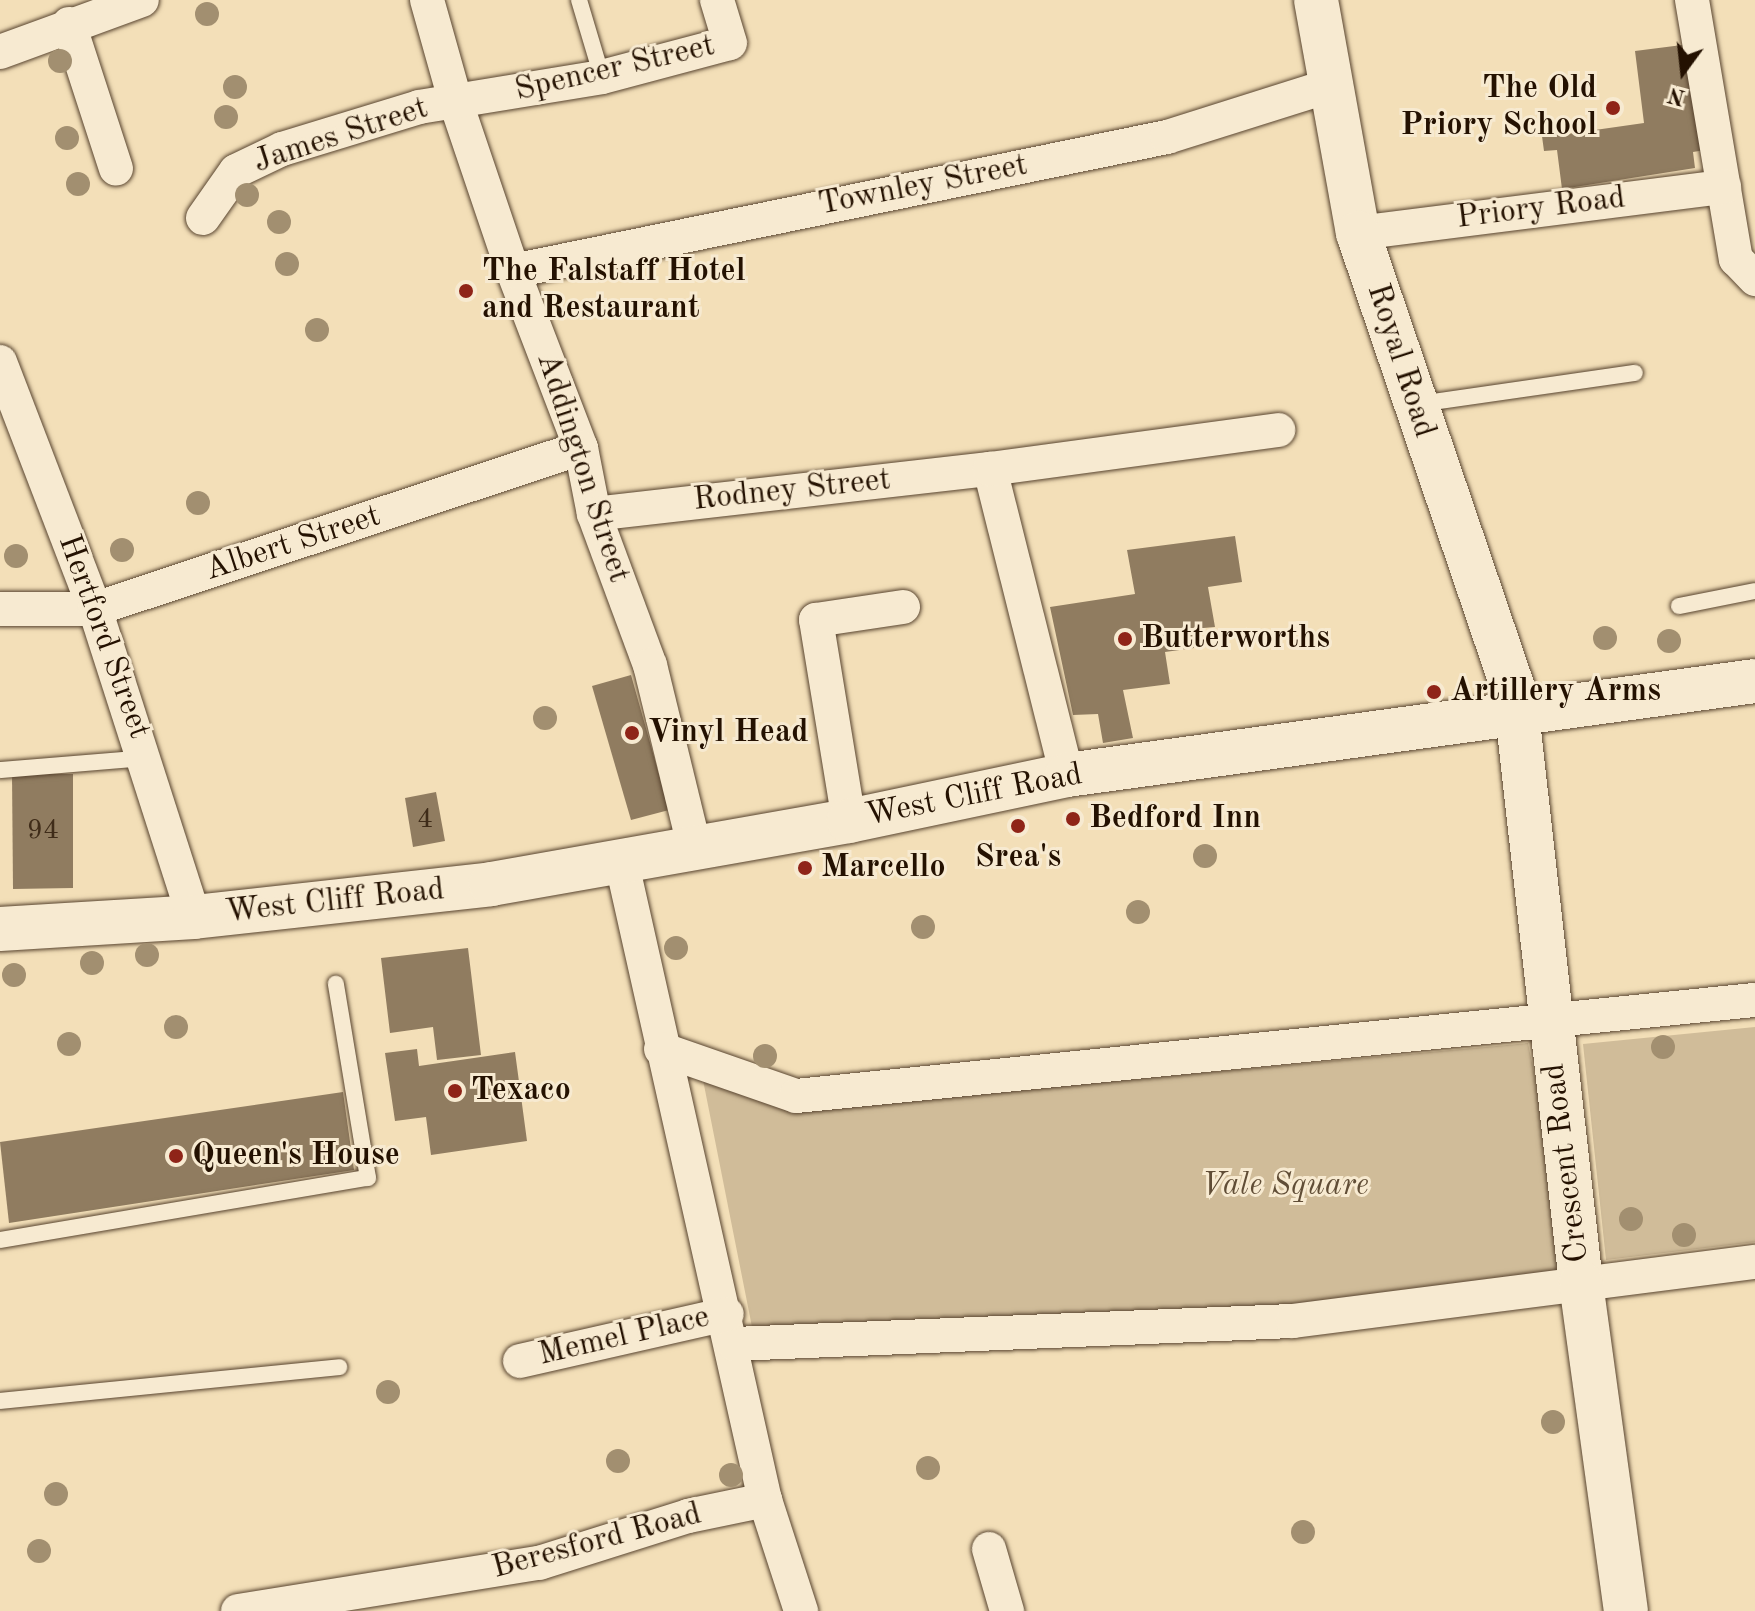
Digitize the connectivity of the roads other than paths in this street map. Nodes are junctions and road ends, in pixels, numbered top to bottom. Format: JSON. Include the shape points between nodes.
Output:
{"nodes":[{"id":1,"x":142,"y":0,"type":"edge"},
{"id":2,"x":427,"y":0,"type":"edge"},
{"id":3,"x":579,"y":0,"type":"edge"},
{"id":4,"x":717,"y":0,"type":"edge"},
{"id":5,"x":1316,"y":0,"type":"edge"},
{"id":6,"x":1692,"y":0,"type":"edge"},
{"id":7,"x":69,"y":24,"type":"junction"},
{"id":8,"x":0,"y":52,"type":"edge"},
{"id":9,"x":602,"y":77,"type":"junction"},
{"id":10,"x":1329,"y":86,"type":"junction"},
{"id":11,"x":456,"y":103,"type":"junction"},
{"id":12,"x":116,"y":169,"type":"dead end"},
{"id":13,"x":1724,"y":187,"type":"junction"},
{"id":14,"x":203,"y":218,"type":"dead end"},
{"id":15,"x":1358,"y":233,"type":"junction"},
{"id":16,"x":1745,"y":269,"type":"edge"},
{"id":17,"x":513,"y":271,"type":"junction"},
{"id":18,"x":0,"y":362,"type":"edge"},
{"id":19,"x":1635,"y":373,"type":"dead end"},
{"id":20,"x":1413,"y":404,"type":"junction"},
{"id":21,"x":1278,"y":430,"type":"dead end"},
{"id":22,"x":581,"y":448,"type":"junction"},
{"id":23,"x":990,"y":469,"type":"junction"},
{"id":24,"x":594,"y":514,"type":"junction"},
{"id":25,"x":1755,"y":591,"type":"edge"},
{"id":26,"x":1679,"y":606,"type":"dead end"},
{"id":27,"x":903,"y":607,"type":"dead end"},
{"id":28,"x":0,"y":609,"type":"edge"},
{"id":29,"x":95,"y":609,"type":"junction"},
{"id":30,"x":1755,"y":681,"type":"edge"},
{"id":31,"x":1515,"y":714,"type":"junction"},
{"id":32,"x":146,"y":758,"type":"junction"},
{"id":33,"x":0,"y":770,"type":"edge"},
{"id":34,"x":1067,"y":775,"type":"junction"},
{"id":35,"x":849,"y":821,"type":"junction"},
{"id":36,"x":695,"y":849,"type":"junction"},
{"id":37,"x":622,"y":864,"type":"junction"},
{"id":38,"x":194,"y":917,"type":"junction"},
{"id":39,"x":0,"y":929,"type":"edge"},
{"id":40,"x":336,"y":984,"type":"dead end"},
{"id":41,"x":1755,"y":1000,"type":"edge"},
{"id":42,"x":1550,"y":1017,"type":"junction"},
{"id":43,"x":661,"y":1049,"type":"junction"},
{"id":44,"x":0,"y":1240,"type":"edge"},
{"id":45,"x":1755,"y":1262,"type":"edge"},
{"id":46,"x":1581,"y":1283,"type":"junction"},
{"id":47,"x":731,"y":1329,"type":"junction"},
{"id":48,"x":520,"y":1361,"type":"dead end"},
{"id":49,"x":339,"y":1367,"type":"dead end"},
{"id":50,"x":0,"y":1401,"type":"edge"},
{"id":51,"x":765,"y":1500,"type":"junction"},
{"id":52,"x":989,"y":1549,"type":"dead end"},
{"id":53,"x":238,"y":1611,"type":"edge"},
{"id":54,"x":801,"y":1611,"type":"edge"},
{"id":55,"x":1007,"y":1611,"type":"edge"},
{"id":56,"x":1626,"y":1611,"type":"edge"}],
"edges":[{"from":1,"to":7,"type":"street"},
{"from":2,"to":11,"type":"street","name":"Addington Street"},
{"from":3,"to":9,"type":"lane"},
{"from":4,"to":9,"type":"street","name":"Spencer Street","via":[[730,43]]},
{"from":5,"to":10,"type":"street","name":"Royal Road"},
{"from":6,"to":13,"type":"street"},
{"from":7,"to":8,"type":"street"},
{"from":7,"to":12,"type":"street"},
{"from":9,"to":11,"type":"street","name":"Spencer Street"},
{"from":10,"to":15,"type":"street","name":"Royal Road"},
{"from":10,"to":17,"type":"street","name":"Townley Street","via":[[1167,137]]},
{"from":11,"to":14,"type":"street","name":"James Street","via":[[419,107],[259,159],[236,171]]},
{"from":11,"to":17,"type":"street","name":"Addington Street"},
{"from":13,"to":15,"type":"street","name":"Priory Road"},
{"from":13,"to":16,"type":"street"},
{"from":15,"to":20,"type":"street","name":"Royal Road"},
{"from":17,"to":22,"type":"street","name":"Addington Street"},
{"from":18,"to":29,"type":"street","name":"Hertford Street"},
{"from":19,"to":20,"type":"lane"},
{"from":20,"to":31,"type":"street","name":"Royal Road","via":[[1515,695]]},
{"from":21,"to":23,"type":"street","name":"Rodney Street"},
{"from":22,"to":24,"type":"street","name":"Addington Street"},
{"from":22,"to":29,"type":"street","name":"Albert Street"},
{"from":23,"to":24,"type":"street","name":"Rodney Street"},
{"from":23,"to":34,"type":"street"},
{"from":24,"to":36,"type":"street","name":"Addington Street","via":[[650,665]]},
{"from":25,"to":26,"type":"lane"},
{"from":27,"to":35,"type":"street","via":[[816,620]]},
{"from":28,"to":29,"type":"street","name":"Albert Street"},
{"from":29,"to":32,"type":"street","name":"Hertford Street"},
{"from":30,"to":31,"type":"street","name":"West Cliff Road"},
{"from":31,"to":34,"type":"street","name":"West Cliff Road"},
{"from":31,"to":42,"type":"street","name":"Crescent Road"},
{"from":32,"to":33,"type":"lane"},
{"from":32,"to":38,"type":"street","name":"Hertford Street"},
{"from":34,"to":35,"type":"street","name":"West Cliff Road"},
{"from":35,"to":36,"type":"street","name":"West Cliff Road"},
{"from":36,"to":37,"type":"street","name":"West Cliff Road"},
{"from":37,"to":38,"type":"street","name":"West Cliff Road","via":[[348,903]]},
{"from":37,"to":43,"type":"street"},
{"from":38,"to":39,"type":"street","name":"West Cliff Road"},
{"from":40,"to":44,"type":"lane","via":[[368,1178]]},
{"from":41,"to":42,"type":"street"},
{"from":42,"to":43,"type":"street","via":[[796,1096]]},
{"from":42,"to":46,"type":"street","name":"Crescent Road"},
{"from":43,"to":47,"type":"street"},
{"from":45,"to":46,"type":"street"},
{"from":46,"to":47,"type":"street","via":[[1293,1321]]},
{"from":46,"to":56,"type":"street","name":"Crescent Road"},
{"from":47,"to":48,"type":"street","name":"Memel Place"},
{"from":47,"to":51,"type":"street"},
{"from":49,"to":50,"type":"lane"},
{"from":51,"to":53,"type":"street","name":"Beresford Road","via":[[688,1516],[539,1563]]},
{"from":51,"to":54,"type":"street"},
{"from":52,"to":55,"type":"street"}]}
